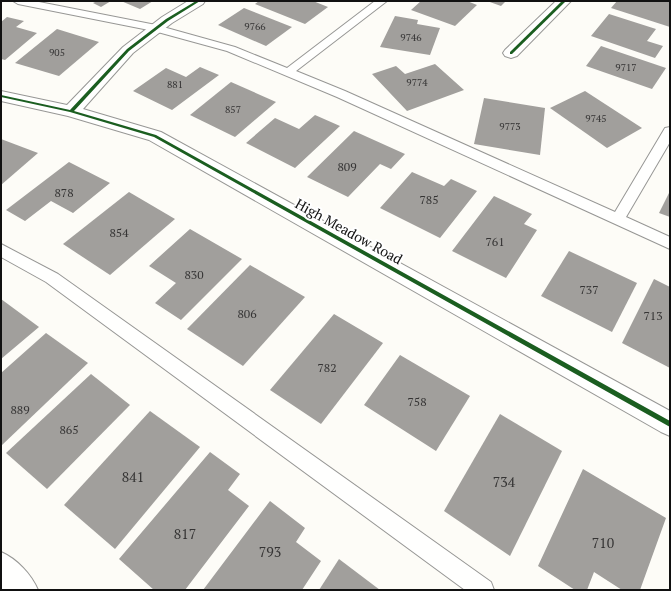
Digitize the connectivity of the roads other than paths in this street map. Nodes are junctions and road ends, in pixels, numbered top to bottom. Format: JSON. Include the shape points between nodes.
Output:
{"nodes":[{"id":1,"x":18,"y":1,"type":"edge"},
{"id":2,"x":198,"y":1,"type":"edge"},
{"id":3,"x":382,"y":1,"type":"edge"},
{"id":4,"x":564,"y":1,"type":"edge"},
{"id":5,"x":156,"y":28,"type":"junction"},
{"id":6,"x":510,"y":53,"type":"dead end"},
{"id":7,"x":288,"y":72,"type":"junction"},
{"id":8,"x":1,"y":96,"type":"edge"},
{"id":9,"x":71,"y":111,"type":"junction"},
{"id":10,"x":670,"y":131,"type":"edge"},
{"id":11,"x":618,"y":219,"type":"junction"},
{"id":12,"x":670,"y":243,"type":"edge"},
{"id":13,"x":1,"y":250,"type":"edge"},
{"id":14,"x":670,"y":424,"type":"edge"},
{"id":15,"x":1,"y":567,"type":"edge"},
{"id":16,"x":23,"y":590,"type":"edge"},
{"id":17,"x":483,"y":590,"type":"edge"}],
"edges":[{"from":1,"to":5,"type":"lane"},
{"from":2,"to":5,"type":"street"},
{"from":3,"to":7,"type":"lane"},
{"from":4,"to":6,"type":"street"},
{"from":5,"to":7,"type":"lane","via":[[231,49]]},
{"from":5,"to":9,"type":"street","via":[[128,50]]},
{"from":7,"to":11,"type":"lane"},
{"from":8,"to":9,"type":"street","name":"High Meadow Road"},
{"from":9,"to":14,"type":"street","name":"High Meadow Road","via":[[155,136]]},
{"from":10,"to":11,"type":"lane"},
{"from":11,"to":12,"type":"lane"},
{"from":13,"to":17,"type":"lane","via":[[52,278]]},
{"from":15,"to":16,"type":"street"}]}
